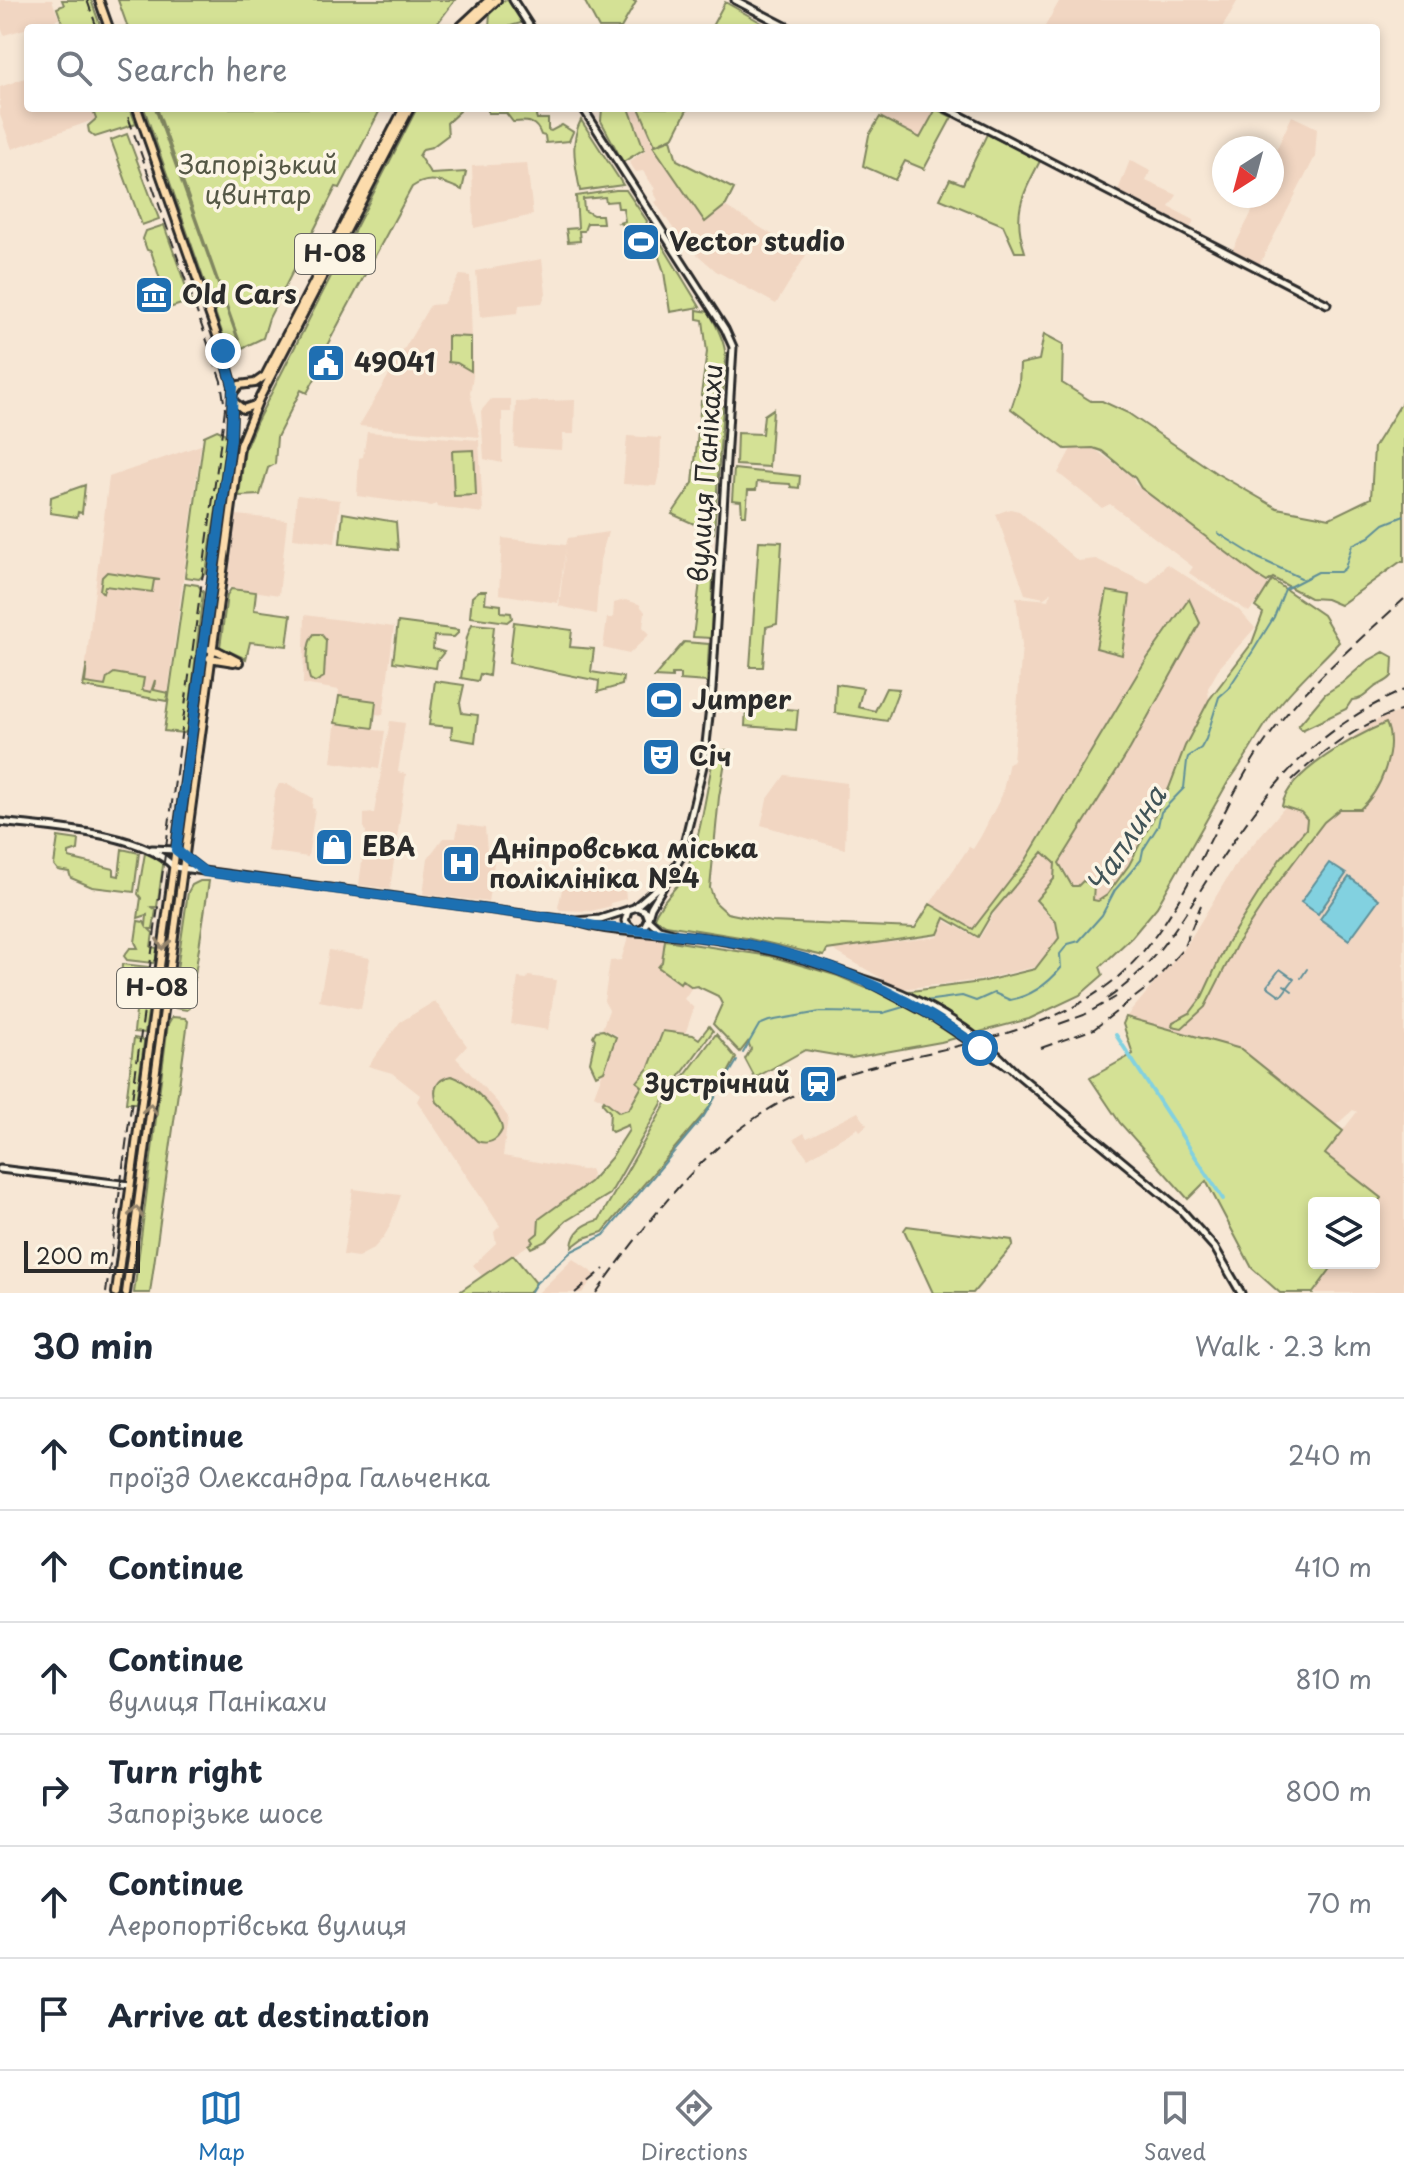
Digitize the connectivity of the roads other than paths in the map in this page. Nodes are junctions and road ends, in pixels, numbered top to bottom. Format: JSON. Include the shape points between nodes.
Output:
{"nodes":[{"id":1,"x":99,"y":0,"type":"edge"},
{"id":2,"x":489,"y":0,"type":"edge"},
{"id":3,"x":497,"y":0,"type":"edge"},
{"id":4,"x":513,"y":0,"type":"edge"},
{"id":5,"x":735,"y":0,"type":"edge"},
{"id":6,"x":108,"y":24,"type":"edge"},
{"id":7,"x":463,"y":24,"type":"edge"},
{"id":8,"x":471,"y":24,"type":"edge"},
{"id":9,"x":528,"y":24,"type":"edge"},
{"id":10,"x":781,"y":24,"type":"edge"},
{"id":11,"x":138,"y":112,"type":"edge"},
{"id":12,"x":405,"y":112,"type":"edge"},
{"id":13,"x":586,"y":112,"type":"edge"},
{"id":14,"x":954,"y":112,"type":"edge"},
{"id":15,"x":321,"y":274,"type":"junction"},
{"id":16,"x":1327,"y":304,"type":"dead end"},
{"id":17,"x":226,"y":361,"type":"junction"},
{"id":18,"x":246,"y":383,"type":"junction"},
{"id":19,"x":233,"y":396,"type":"junction"},
{"id":20,"x":258,"y":402,"type":"junction"},
{"id":21,"x":203,"y":649,"type":"junction"},
{"id":22,"x":212,"y":650,"type":"junction"},
{"id":23,"x":202,"y":657,"type":"junction"},
{"id":24,"x":211,"y":658,"type":"junction"},
{"id":25,"x":0,"y":822,"type":"edge"},
{"id":26,"x":151,"y":849,"type":"junction"},
{"id":27,"x":176,"y":850,"type":"junction"},
{"id":28,"x":185,"y":858,"type":"junction"},
{"id":29,"x":174,"y":867,"type":"junction"},
{"id":30,"x":183,"y":868,"type":"junction"},
{"id":31,"x":205,"y":872,"type":"junction"},
{"id":32,"x":669,"y":878,"type":"junction"},
{"id":33,"x":632,"y":908,"type":"junction"},
{"id":34,"x":648,"y":918,"type":"junction"},
{"id":35,"x":575,"y":921,"type":"junction"},
{"id":36,"x":634,"y":930,"type":"junction"},
{"id":37,"x":689,"y":936,"type":"junction"},
{"id":38,"x":0,"y":1169,"type":"edge"},
{"id":39,"x":130,"y":1185,"type":"junction"},
{"id":40,"x":140,"y":1186,"type":"junction"},
{"id":41,"x":116,"y":1293,"type":"edge"},
{"id":42,"x":126,"y":1293,"type":"edge"},
{"id":43,"x":1241,"y":1293,"type":"edge"}],
"edges":[{"from":1,"to":6,"type":"main road"},
{"from":2,"to":7,"type":"main road"},
{"from":3,"to":8,"type":"main road"},
{"from":4,"to":9,"type":"street"},
{"from":5,"to":10,"type":"street"},
{"from":11,"to":17,"type":"main road"},
{"from":12,"to":15,"type":"main road","number":"Н-08"},
{"from":13,"to":32,"type":"street","name":"вулиця Панікахи","via":[[733,347],[709,728],[685,843]]},
{"from":14,"to":16,"type":"street"},
{"from":15,"to":18,"type":"main road","number":"Н-08","via":[[265,376]]},
{"from":15,"to":20,"type":"main road","number":"Н-08"},
{"from":17,"to":18,"type":"main road"},
{"from":17,"to":19,"type":"main road"},
{"from":18,"to":19,"type":"main road","number":"Н-08"},
{"from":18,"to":20,"type":"main road","via":[[257,389]]},
{"from":19,"to":20,"type":"main road","via":[[243,409]]},
{"from":19,"to":21,"type":"main road","number":"Н-08"},
{"from":20,"to":22,"type":"main road","number":"Н-08","via":[[240,445]]},
{"from":21,"to":22,"type":"main road"},
{"from":21,"to":23,"type":"main road","number":"Н-08"},
{"from":22,"to":24,"type":"main road","number":"Н-08"},
{"from":22,"to":24,"type":"main road","via":[[239,662]]},
{"from":23,"to":24,"type":"main road"},
{"from":23,"to":27,"type":"main road","number":"Н-08"},
{"from":24,"to":28,"type":"main road","number":"Н-08"},
{"from":25,"to":26,"type":"street","via":[[110,837]]},
{"from":26,"to":27,"type":"street"},
{"from":26,"to":29,"type":"street"},
{"from":27,"to":28,"type":"street","name":"вулиця Панікахи"},
{"from":27,"to":29,"type":"main road","number":"Н-08"},
{"from":28,"to":30,"type":"main road","number":"Н-08"},
{"from":28,"to":31,"type":"street","name":"вулиця Панікахи"},
{"from":29,"to":30,"type":"street","name":"вулиця Панікахи"},
{"from":29,"to":39,"type":"main road","number":"Н-08","one_way":true},
{"from":30,"to":31,"type":"street","name":"вулиця Панікахи"},
{"from":40,"to":30,"type":"main road","number":"Н-08","one_way":true},
{"from":31,"to":35,"type":"street","name":"вулиця Панікахи"},
{"from":32,"to":33,"type":"street","name":"вулиця Панікахи"},
{"from":32,"to":34,"type":"street","name":"вулиця Панікахи"},
{"from":33,"to":34,"type":"street","via":[[643,909]]},
{"from":33,"to":35,"type":"street","name":"вулиця Панікахи"},
{"from":33,"to":36,"type":"street","via":[[625,921]]},
{"from":34,"to":36,"type":"street","via":[[644,927]]},
{"from":34,"to":37,"type":"street","via":[[659,929]]},
{"from":35,"to":36,"type":"street","name":"вулиця Панікахи"},
{"from":36,"to":37,"type":"street","name":"вулиця Панікахи"},
{"from":37,"to":43,"type":"street","bridge":true,"via":[[780,952],[886,986],[932,1010],[991,1049],[1181,1210],[1215,1248]]},
{"from":38,"to":39,"type":"street"},
{"from":39,"to":40,"type":"main road"},
{"from":39,"to":41,"type":"main road","number":"Н-08"},
{"from":42,"to":40,"type":"main road","number":"Н-08","one_way":true}]}
